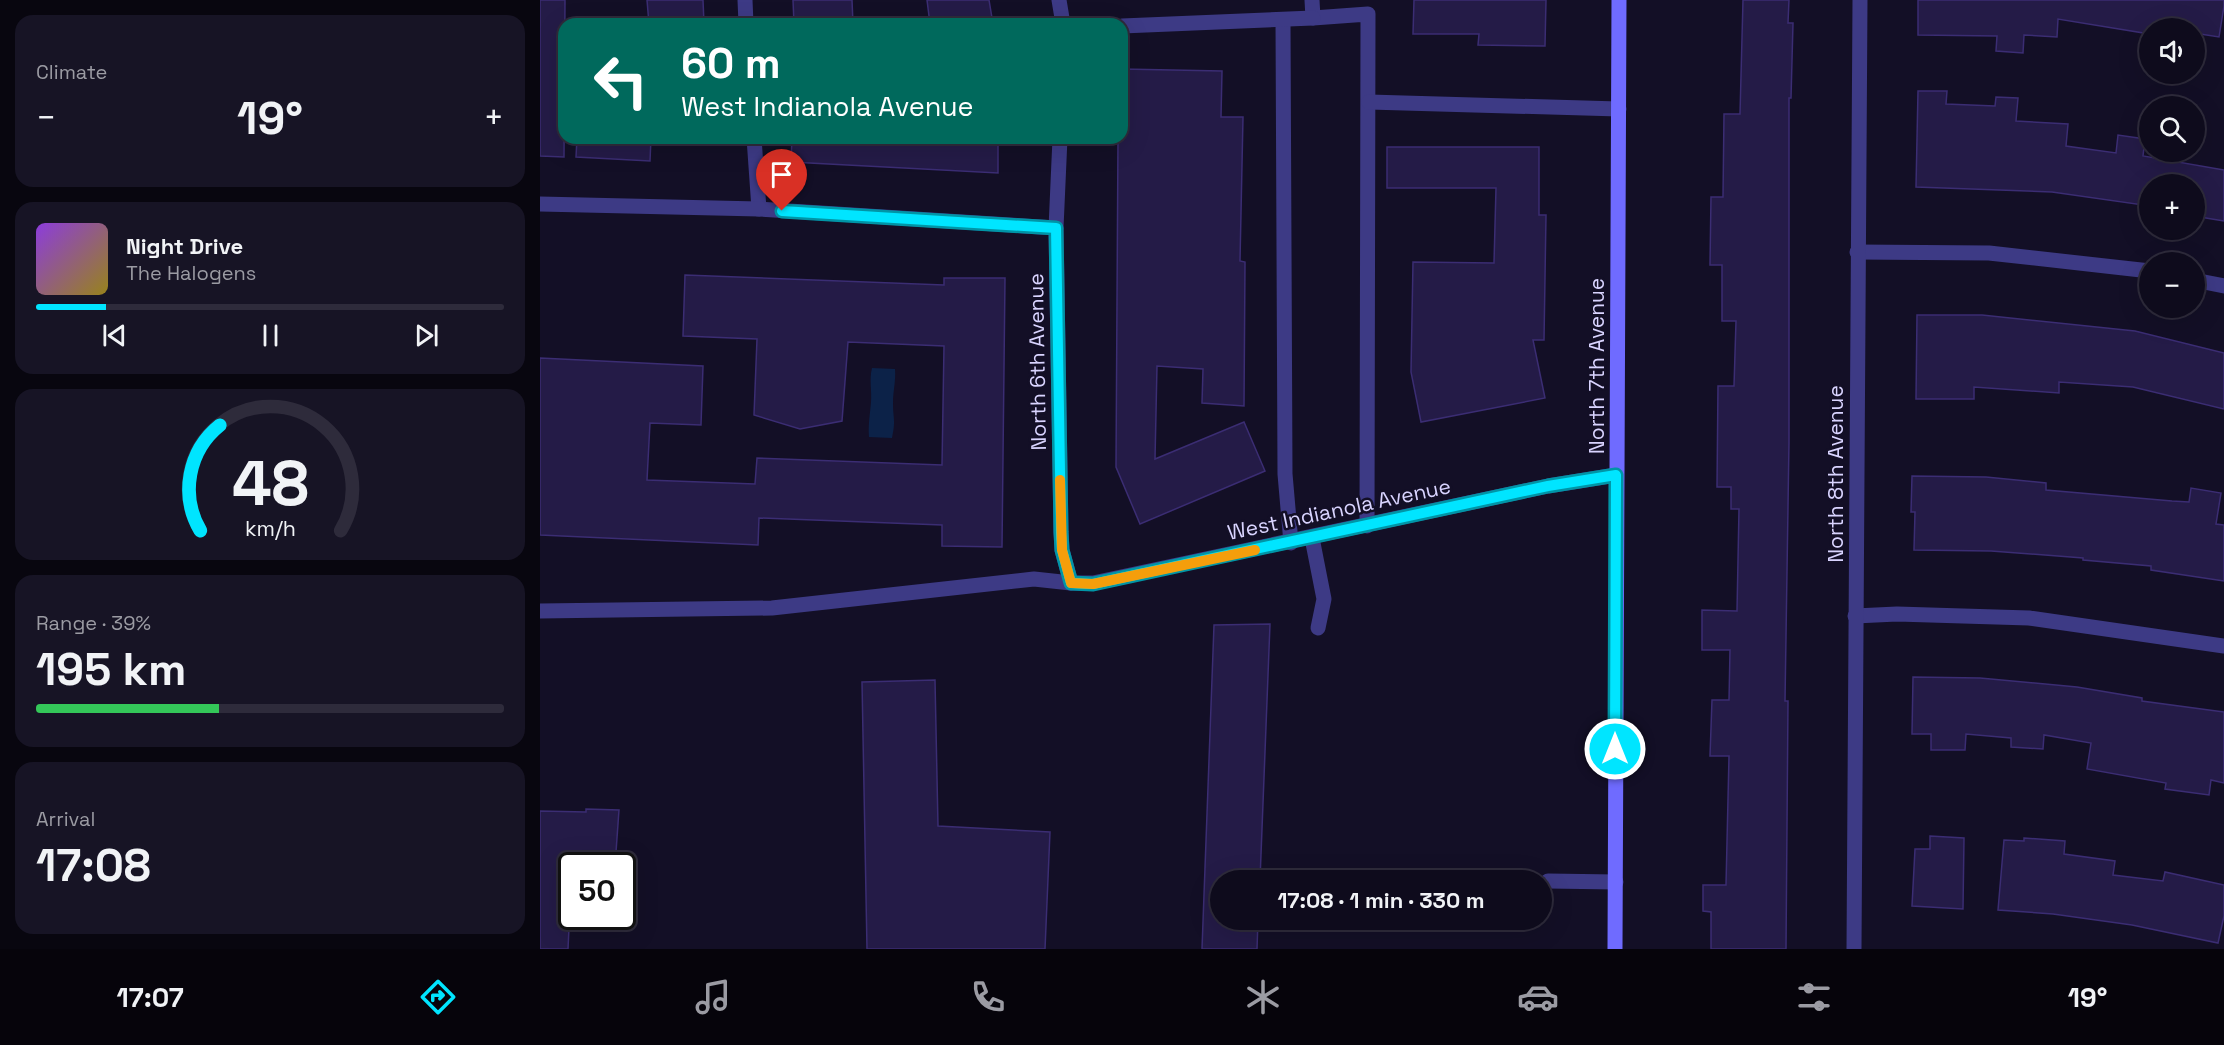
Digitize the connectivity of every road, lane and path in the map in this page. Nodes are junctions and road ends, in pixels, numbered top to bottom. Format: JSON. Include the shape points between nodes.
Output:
{"nodes":[{"id":1,"x":745,"y":0,"type":"edge"},
{"id":2,"x":1059,"y":0,"type":"edge"},
{"id":3,"x":1312,"y":0,"type":"edge"},
{"id":4,"x":1619,"y":0,"type":"edge"},
{"id":5,"x":1860,"y":0,"type":"edge"},
{"id":6,"x":746,"y":18,"type":"edge"},
{"id":7,"x":1062,"y":18,"type":"edge"},
{"id":8,"x":1313,"y":18,"type":"junction"},
{"id":9,"x":1283,"y":21,"type":"junction"},
{"id":10,"x":1128,"y":26,"type":"edge"},
{"id":11,"x":1369,"y":102,"type":"junction"},
{"id":12,"x":1619,"y":109,"type":"junction"},
{"id":13,"x":754,"y":144,"type":"edge"},
{"id":14,"x":1060,"y":144,"type":"edge"},
{"id":15,"x":540,"y":204,"type":"edge"},
{"id":16,"x":759,"y":209,"type":"junction"},
{"id":17,"x":1056,"y":228,"type":"junction"},
{"id":18,"x":1857,"y":252,"type":"junction"},
{"id":19,"x":2139,"y":271,"type":"edge"},
{"id":20,"x":2205,"y":282,"type":"edge"},
{"id":21,"x":2224,"y":286,"type":"edge"},
{"id":22,"x":1616,"y":475,"type":"junction"},
{"id":23,"x":1367,"y":526,"type":"junction"},
{"id":24,"x":1312,"y":538,"type":"junction"},
{"id":25,"x":1291,"y":543,"type":"junction"},
{"id":26,"x":1071,"y":583,"type":"junction"},
{"id":27,"x":540,"y":611,"type":"edge"},
{"id":28,"x":1855,"y":616,"type":"junction"},
{"id":29,"x":1318,"y":628,"type":"dead end"},
{"id":30,"x":2224,"y":645,"type":"edge"},
{"id":31,"x":1552,"y":881,"type":"edge"},
{"id":32,"x":1616,"y":882,"type":"junction"},
{"id":33,"x":1615,"y":949,"type":"edge"},
{"id":34,"x":1854,"y":949,"type":"edge"}],
"edges":[{"from":1,"to":6,"type":"street"},
{"from":2,"to":7,"type":"street"},
{"from":3,"to":8,"type":"street"},
{"from":4,"to":12,"type":"main road","name":"North 7th Avenue"},
{"from":5,"to":18,"type":"street","name":"North 8th Avenue"},
{"from":8,"to":9,"type":"street"},
{"from":8,"to":11,"type":"street","via":[[1368,14]]},
{"from":9,"to":10,"type":"street"},
{"from":9,"to":25,"type":"street","via":[[1285,474]]},
{"from":11,"to":12,"type":"street"},
{"from":11,"to":23,"type":"street"},
{"from":12,"to":22,"type":"main road","name":"North 7th Avenue"},
{"from":13,"to":16,"type":"street"},
{"from":14,"to":17,"type":"street","name":"North 6th Avenue"},
{"from":15,"to":16,"type":"street"},
{"from":16,"to":17,"type":"street"},
{"from":17,"to":26,"type":"street","name":"North 6th Avenue","via":[[1061,532]]},
{"from":18,"to":19,"type":"street","via":[[1989,253]]},
{"from":18,"to":28,"type":"street","name":"North 8th Avenue"},
{"from":20,"to":21,"type":"street"},
{"from":22,"to":23,"type":"street","name":"West Indianola Avenue"},
{"from":22,"to":32,"type":"main road","name":"North 7th Avenue"},
{"from":23,"to":24,"type":"street","name":"West Indianola Avenue"},
{"from":24,"to":25,"type":"street","name":"West Indianola Avenue"},
{"from":24,"to":29,"type":"street","via":[[1324,599]]},
{"from":25,"to":26,"type":"street","name":"West Indianola Avenue","via":[[1093,584]]},
{"from":26,"to":27,"type":"street","name":"West Indianola Avenue","via":[[1034,579],[772,608]]},
{"from":28,"to":30,"type":"street","via":[[2029,618]]},
{"from":28,"to":34,"type":"street","name":"North 8th Avenue"},
{"from":31,"to":32,"type":"street"},
{"from":32,"to":33,"type":"main road","name":"North 7th Avenue"}]}
